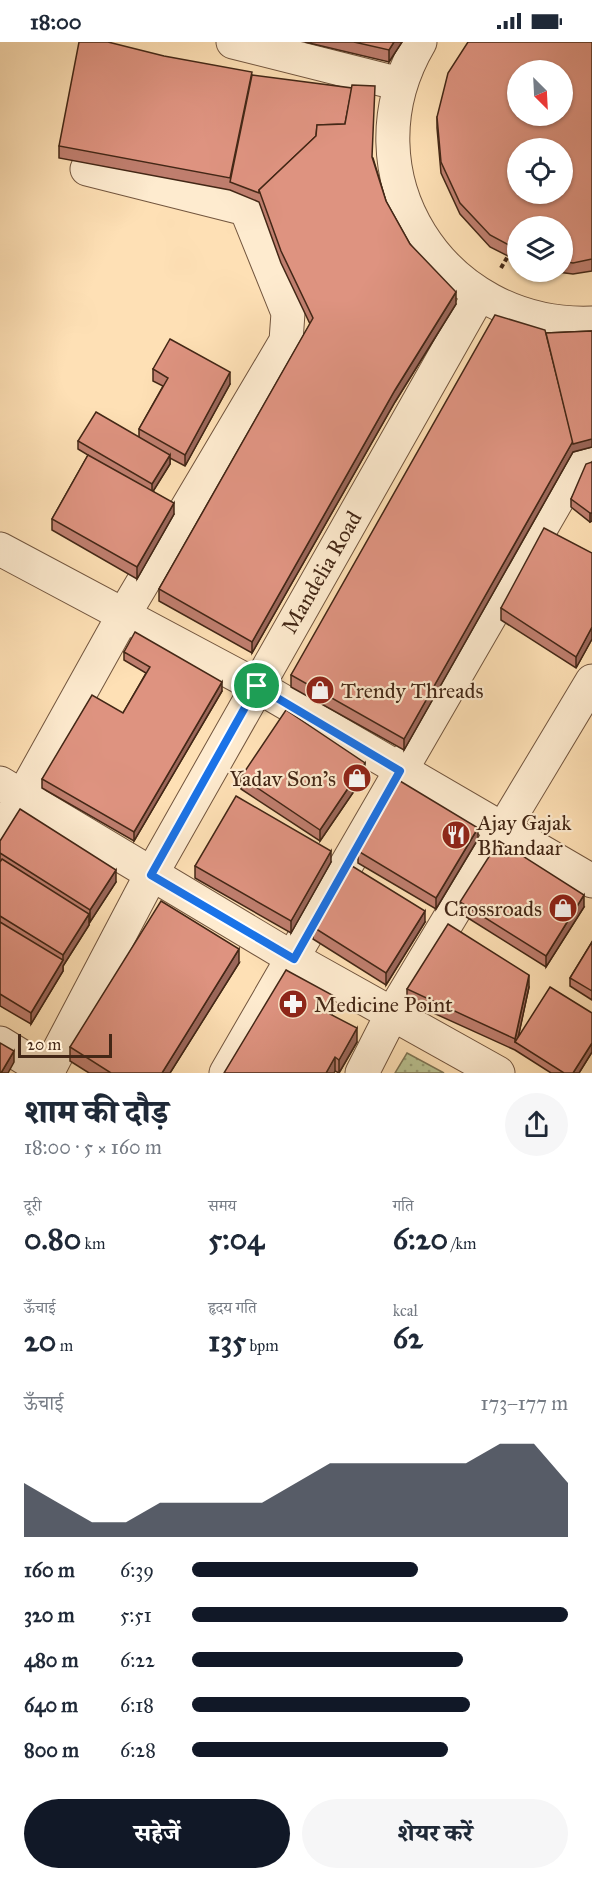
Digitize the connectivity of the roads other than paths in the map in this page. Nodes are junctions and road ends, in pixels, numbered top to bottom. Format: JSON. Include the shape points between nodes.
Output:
{"nodes":[{"id":1,"x":233,"y":42,"type":"edge"},
{"id":2,"x":420,"y":42,"type":"edge"},
{"id":3,"x":400,"y":84,"type":"junction"},
{"id":4,"x":87,"y":169,"type":"edge"},
{"id":5,"x":489,"y":283,"type":"junction"},
{"id":6,"x":592,"y":323,"type":"edge"},
{"id":7,"x":592,"y":456,"type":"edge"},
{"id":8,"x":0,"y":549,"type":"edge"},
{"id":9,"x":123,"y":616,"type":"junction"},
{"id":10,"x":592,"y":681,"type":"edge"},
{"id":11,"x":257,"y":686,"type":"junction"},
{"id":12,"x":400,"y":771,"type":"junction"},
{"id":13,"x":11,"y":789,"type":"edge"},
{"id":14,"x":501,"y":829,"type":"junction"},
{"id":15,"x":0,"y":837,"type":"edge"},
{"id":16,"x":151,"y":875,"type":"junction"},
{"id":17,"x":592,"y":881,"type":"edge"},
{"id":18,"x":294,"y":959,"type":"junction"},
{"id":19,"x":392,"y":1014,"type":"junction"},
{"id":20,"x":0,"y":1043,"type":"edge"},
{"id":21,"x":48,"y":1073,"type":"edge"},
{"id":22,"x":226,"y":1073,"type":"edge"},
{"id":23,"x":362,"y":1073,"type":"edge"},
{"id":24,"x":498,"y":1073,"type":"edge"}],
"edges":[{"from":1,"to":3,"type":"street"},
{"from":2,"to":3,"type":"street"},
{"from":3,"to":5,"type":"street","via":[[393,152],[399,187],[411,219],[429,249],[452,274]]},
{"from":4,"to":9,"type":"street","via":[[246,208],[288,313],[286,341],[270,371]]},
{"from":5,"to":6,"type":"street","via":[[508,310],[539,320]]},
{"from":5,"to":11,"type":"street","name":"Mandelia Road"},
{"from":7,"to":12,"type":"street","via":[[574,471]]},
{"from":8,"to":9,"type":"street"},
{"from":9,"to":11,"type":"street"},
{"from":9,"to":13,"type":"street"},
{"from":10,"to":14,"type":"street"},
{"from":11,"to":12,"type":"street"},
{"from":11,"to":16,"type":"street","name":"Mandelia Road"},
{"from":12,"to":14,"type":"street"},
{"from":12,"to":18,"type":"street"},
{"from":13,"to":15,"type":"street"},
{"from":13,"to":16,"type":"street"},
{"from":14,"to":17,"type":"street"},
{"from":14,"to":19,"type":"street"},
{"from":16,"to":18,"type":"street"},
{"from":16,"to":21,"type":"street","name":"Mandelia Road"},
{"from":18,"to":19,"type":"street"},
{"from":18,"to":22,"type":"street"},
{"from":19,"to":23,"type":"street"},
{"from":19,"to":24,"type":"street"},
{"from":20,"to":21,"type":"street"}]}
